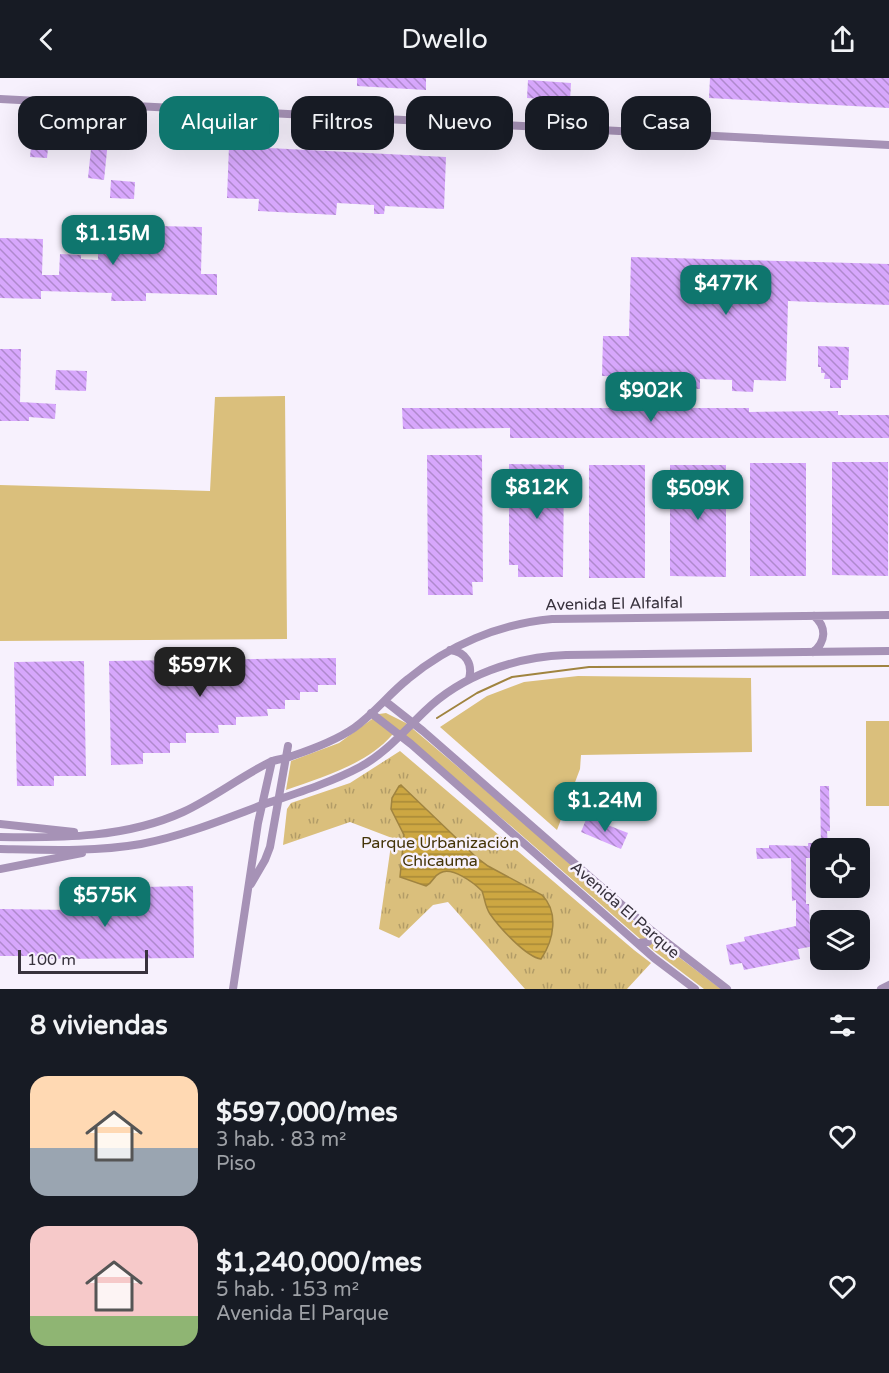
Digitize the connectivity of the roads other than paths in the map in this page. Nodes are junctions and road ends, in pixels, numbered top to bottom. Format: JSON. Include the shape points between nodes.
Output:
{"nodes":[{"id":1,"x":0,"y":99,"type":"edge"},
{"id":2,"x":889,"y":145,"type":"edge"},
{"id":3,"x":889,"y":615,"type":"edge"},
{"id":4,"x":814,"y":616,"type":"junction"},
{"id":5,"x":450,"y":650,"type":"junction"},
{"id":6,"x":889,"y":651,"type":"edge"},
{"id":7,"x":813,"y":652,"type":"junction"},
{"id":8,"x":469,"y":679,"type":"junction"},
{"id":9,"x":384,"y":701,"type":"junction"},
{"id":10,"x":371,"y":713,"type":"junction"},
{"id":11,"x":413,"y":722,"type":"junction"},
{"id":12,"x":401,"y":736,"type":"junction"},
{"id":13,"x":288,"y":746,"type":"dead end"},
{"id":14,"x":286,"y":758,"type":"junction"},
{"id":15,"x":272,"y":761,"type":"junction"},
{"id":16,"x":279,"y":800,"type":"junction"},
{"id":17,"x":262,"y":805,"type":"junction"},
{"id":18,"x":0,"y":824,"type":"edge"},
{"id":19,"x":541,"y":833,"type":"junction"},
{"id":20,"x":98,"y":834,"type":"junction"},
{"id":21,"x":0,"y":837,"type":"edge"},
{"id":22,"x":530,"y":846,"type":"junction"},
{"id":23,"x":0,"y":849,"type":"edge"},
{"id":24,"x":103,"y":849,"type":"junction"},
{"id":25,"x":0,"y":869,"type":"edge"},
{"id":26,"x":248,"y":890,"type":"junction"},
{"id":27,"x":652,"y":931,"type":"junction"},
{"id":28,"x":638,"y":944,"type":"junction"},
{"id":29,"x":694,"y":964,"type":"junction"},
{"id":30,"x":681,"y":979,"type":"junction"},
{"id":31,"x":889,"y":985,"type":"edge"},
{"id":32,"x":233,"y":989,"type":"edge"},
{"id":33,"x":695,"y":989,"type":"edge"},
{"id":34,"x":727,"y":989,"type":"edge"},
{"id":35,"x":881,"y":989,"type":"edge"}],
"edges":[{"from":1,"to":2,"type":"street"},
{"from":3,"to":4,"type":"street","name":"Avenida El Alfalfal"},
{"from":4,"to":5,"type":"street","name":"Avenida El Alfalfal","via":[[552,619],[502,628]]},
{"from":4,"to":7,"type":"street","via":[[824,633]]},
{"from":5,"to":8,"type":"street","via":[[467,658]]},
{"from":5,"to":9,"type":"street","name":"Avenida El Alfalfal","via":[[407,679]]},
{"from":6,"to":7,"type":"street"},
{"from":7,"to":8,"type":"street","via":[[556,655],[509,663]]},
{"from":8,"to":11,"type":"street"},
{"from":9,"to":10,"type":"street","name":"Avenida El Alfalfal"},
{"from":9,"to":11,"type":"street","name":"Avenida El Parque"},
{"from":10,"to":12,"type":"street","name":"Avenida El Parque"},
{"from":10,"to":14,"type":"street","name":"Avenida El Alfalfal","via":[[344,734]]},
{"from":11,"to":12,"type":"street"},
{"from":11,"to":19,"type":"street","name":"Avenida El Parque"},
{"from":12,"to":16,"type":"street","via":[[360,767]]},
{"from":12,"to":22,"type":"street","name":"Avenida El Parque"},
{"from":13,"to":14,"type":"street"},
{"from":14,"to":15,"type":"street","name":"Avenida El Alfalfal"},
{"from":14,"to":16,"type":"street"},
{"from":15,"to":17,"type":"street"},
{"from":15,"to":20,"type":"street","name":"Avenida El Alfalfal","via":[[182,812],[144,826]]},
{"from":16,"to":17,"type":"street"},
{"from":16,"to":26,"type":"street","via":[[268,853]]},
{"from":17,"to":24,"type":"street","via":[[177,835]]},
{"from":17,"to":26,"type":"street"},
{"from":18,"to":20,"type":"street"},
{"from":19,"to":22,"type":"street","via":[[532,837]]},
{"from":19,"to":27,"type":"street","name":"Avenida El Parque"},
{"from":20,"to":21,"type":"street","name":"Avenida El Alfalfal"},
{"from":22,"to":28,"type":"street","name":"Avenida El Parque"},
{"from":23,"to":24,"type":"street"},
{"from":24,"to":25,"type":"street"},
{"from":26,"to":32,"type":"street"},
{"from":27,"to":28,"type":"street","via":[[648,942]]},
{"from":27,"to":29,"type":"street","name":"Avenida El Parque"},
{"from":28,"to":30,"type":"street","name":"Avenida El Parque"},
{"from":29,"to":30,"type":"street"},
{"from":29,"to":34,"type":"street","name":"Avenida El Parque"},
{"from":30,"to":33,"type":"street","name":"Avenida El Parque"},
{"from":31,"to":35,"type":"street"}]}
